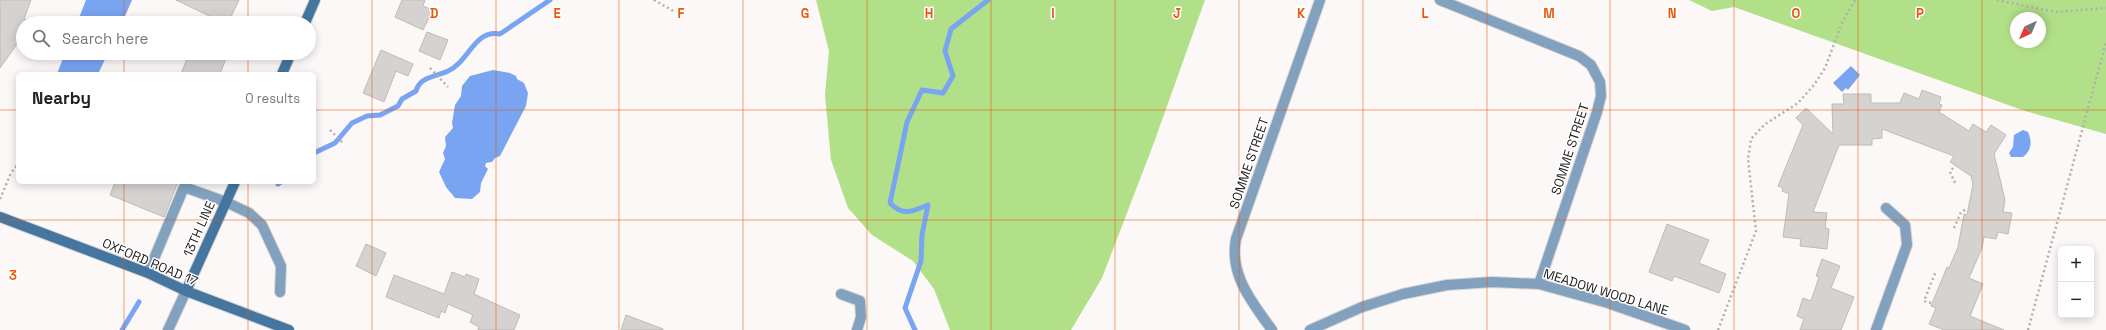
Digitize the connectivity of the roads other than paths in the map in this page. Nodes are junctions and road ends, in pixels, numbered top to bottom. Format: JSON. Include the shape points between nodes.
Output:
{"nodes":[{"id":1,"x":315,"y":0,"type":"edge"},
{"id":2,"x":1320,"y":0,"type":"edge"},
{"id":3,"x":1440,"y":0,"type":"edge"},
{"id":4,"x":308,"y":16,"type":"edge"},
{"id":5,"x":289,"y":60,"type":"edge"},
{"id":6,"x":283,"y":72,"type":"edge"},
{"id":7,"x":233,"y":184,"type":"edge"},
{"id":8,"x":226,"y":202,"type":"junction"},
{"id":9,"x":1886,"y":208,"type":"dead end"},
{"id":10,"x":0,"y":217,"type":"edge"},
{"id":11,"x":148,"y":273,"type":"junction"},
{"id":12,"x":1539,"y":284,"type":"junction"},
{"id":13,"x":186,"y":291,"type":"junction"},
{"id":14,"x":280,"y":292,"type":"dead end"},
{"id":15,"x":841,"y":294,"type":"dead end"},
{"id":16,"x":168,"y":330,"type":"edge"},
{"id":17,"x":289,"y":330,"type":"edge"},
{"id":18,"x":856,"y":330,"type":"edge"},
{"id":19,"x":1272,"y":330,"type":"edge"},
{"id":20,"x":1310,"y":330,"type":"edge"},
{"id":21,"x":1685,"y":330,"type":"edge"},
{"id":22,"x":1876,"y":330,"type":"edge"}],
"edges":[{"from":1,"to":4,"type":"main road"},
{"from":2,"to":19,"type":"street","name":"SOMME STREET","via":[[1234,251],[1239,280]]},
{"from":3,"to":12,"type":"street","name":"SOMME STREET","via":[[1568,50],[1591,65],[1600,82],[1601,96],[1597,112]]},
{"from":5,"to":6,"type":"main road"},
{"from":7,"to":8,"type":"main road","name":"13TH LINE"},
{"from":8,"to":11,"type":"street","via":[[184,187]]},
{"from":8,"to":13,"type":"main road","name":"13TH LINE"},
{"from":8,"to":14,"type":"street","via":[[249,213],[262,225],[281,266]]},
{"from":9,"to":22,"type":"street","via":[[1904,225],[1907,245]]},
{"from":10,"to":11,"type":"main road","name":"OXFORD ROAD 17"},
{"from":11,"to":13,"type":"main road","name":"OXFORD ROAD 17"},
{"from":12,"to":20,"type":"street","name":"MEADOW WOOD LANE","via":[[1492,282],[1447,285],[1404,294],[1362,307]]},
{"from":12,"to":21,"type":"street","name":"MEADOW WOOD LANE","via":[[1608,303]]},
{"from":13,"to":16,"type":"street","name":"13TH LINE"},
{"from":13,"to":17,"type":"main road","name":"OXFORD ROAD 17"},
{"from":15,"to":18,"type":"street","via":[[860,300],[861,317]]}]}
